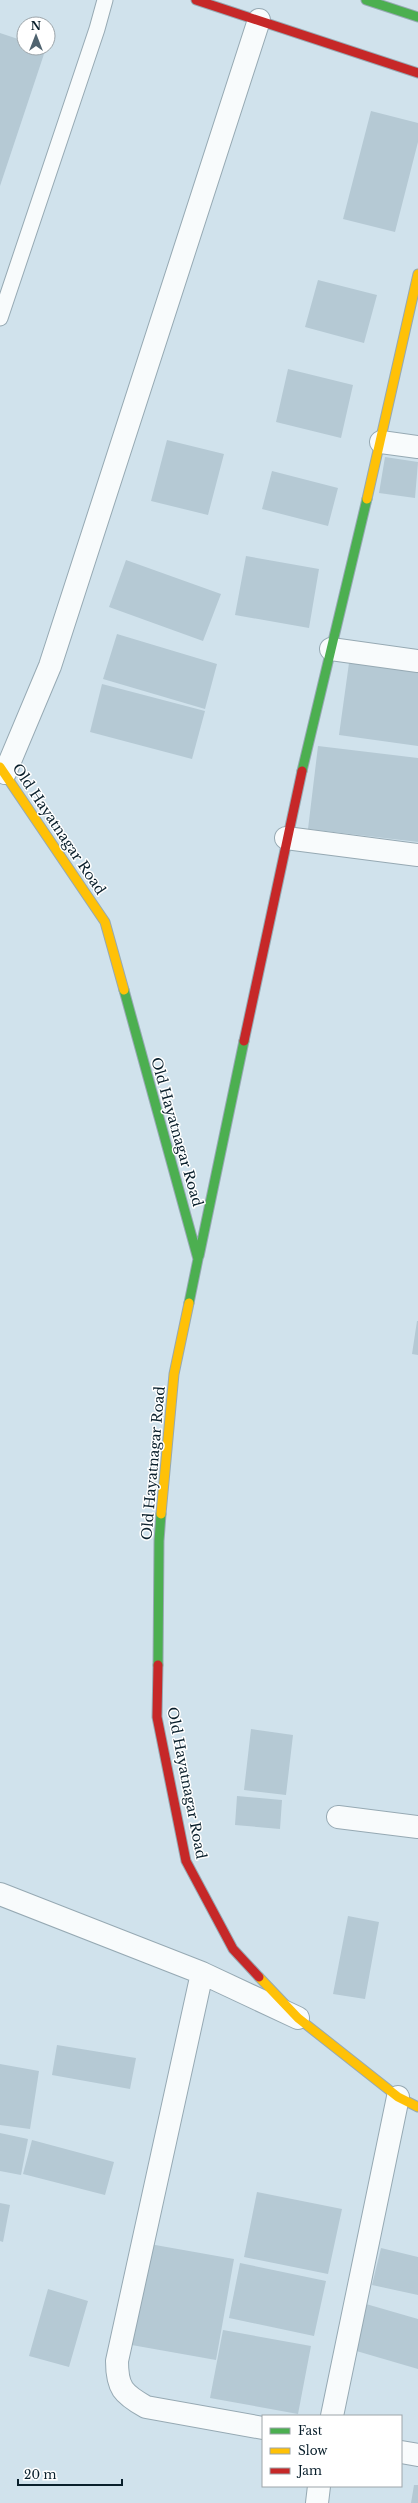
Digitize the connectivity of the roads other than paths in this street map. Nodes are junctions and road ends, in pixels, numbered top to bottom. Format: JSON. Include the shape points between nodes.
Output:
{"nodes":[{"id":1,"x":105,"y":0,"type":"edge"},
{"id":2,"x":196,"y":0,"type":"edge"},
{"id":3,"x":366,"y":0,"type":"edge"},
{"id":4,"x":418,"y":17,"type":"edge"},
{"id":5,"x":258,"y":20,"type":"junction"},
{"id":6,"x":418,"y":72,"type":"edge"},
{"id":7,"x":418,"y":274,"type":"edge"},
{"id":8,"x":0,"y":318,"type":"edge"},
{"id":9,"x":381,"y":442,"type":"junction"},
{"id":10,"x":418,"y":447,"type":"edge"},
{"id":11,"x":331,"y":649,"type":"junction"},
{"id":12,"x":418,"y":661,"type":"edge"},
{"id":13,"x":3,"y":770,"type":"edge"},
{"id":14,"x":286,"y":838,"type":"junction"},
{"id":15,"x":418,"y":854,"type":"edge"},
{"id":16,"x":198,"y":1259,"type":"junction"},
{"id":17,"x":338,"y":1816,"type":"dead end"},
{"id":18,"x":418,"y":1827,"type":"edge"},
{"id":19,"x":0,"y":1894,"type":"edge"},
{"id":20,"x":202,"y":1973,"type":"junction"},
{"id":21,"x":298,"y":2018,"type":"junction"},
{"id":22,"x":398,"y":2097,"type":"junction"},
{"id":23,"x":418,"y":2107,"type":"edge"},
{"id":24,"x":332,"y":2415,"type":"edge"},
{"id":25,"x":262,"y":2428,"type":"edge"},
{"id":26,"x":402,"y":2452,"type":"edge"},
{"id":27,"x":418,"y":2455,"type":"edge"},
{"id":28,"x":319,"y":2487,"type":"edge"},
{"id":29,"x":317,"y":2503,"type":"edge"}],
"edges":[{"from":1,"to":8,"type":"lane"},
{"from":2,"to":5,"type":"main road"},
{"from":3,"to":4,"type":"main road"},
{"from":5,"to":6,"type":"main road"},
{"from":5,"to":13,"type":"street","via":[[50,666]]},
{"from":7,"to":9,"type":"main road"},
{"from":9,"to":10,"type":"street"},
{"from":9,"to":11,"type":"main road"},
{"from":11,"to":12,"type":"street"},
{"from":11,"to":14,"type":"main road"},
{"from":13,"to":16,"type":"main road","name":"Old Hayatnagar Road","via":[[105,922]]},
{"from":14,"to":15,"type":"street"},
{"from":14,"to":16,"type":"main road"},
{"from":16,"to":21,"type":"main road","name":"Old Hayatnagar Road","via":[[174,1374],[159,1541],[157,1717],[186,1861],[233,1950]]},
{"from":17,"to":18,"type":"street"},
{"from":19,"to":20,"type":"street"},
{"from":20,"to":21,"type":"street"},
{"from":20,"to":25,"type":"street","via":[[117,2361],[117,2378],[129,2398],[146,2407]]},
{"from":21,"to":22,"type":"main road","name":"Old Hayatnagar Road"},
{"from":22,"to":23,"type":"main road","name":"Old Hayatnagar Road"},
{"from":22,"to":24,"type":"street"},
{"from":26,"to":27,"type":"street"},
{"from":28,"to":29,"type":"street"}]}
